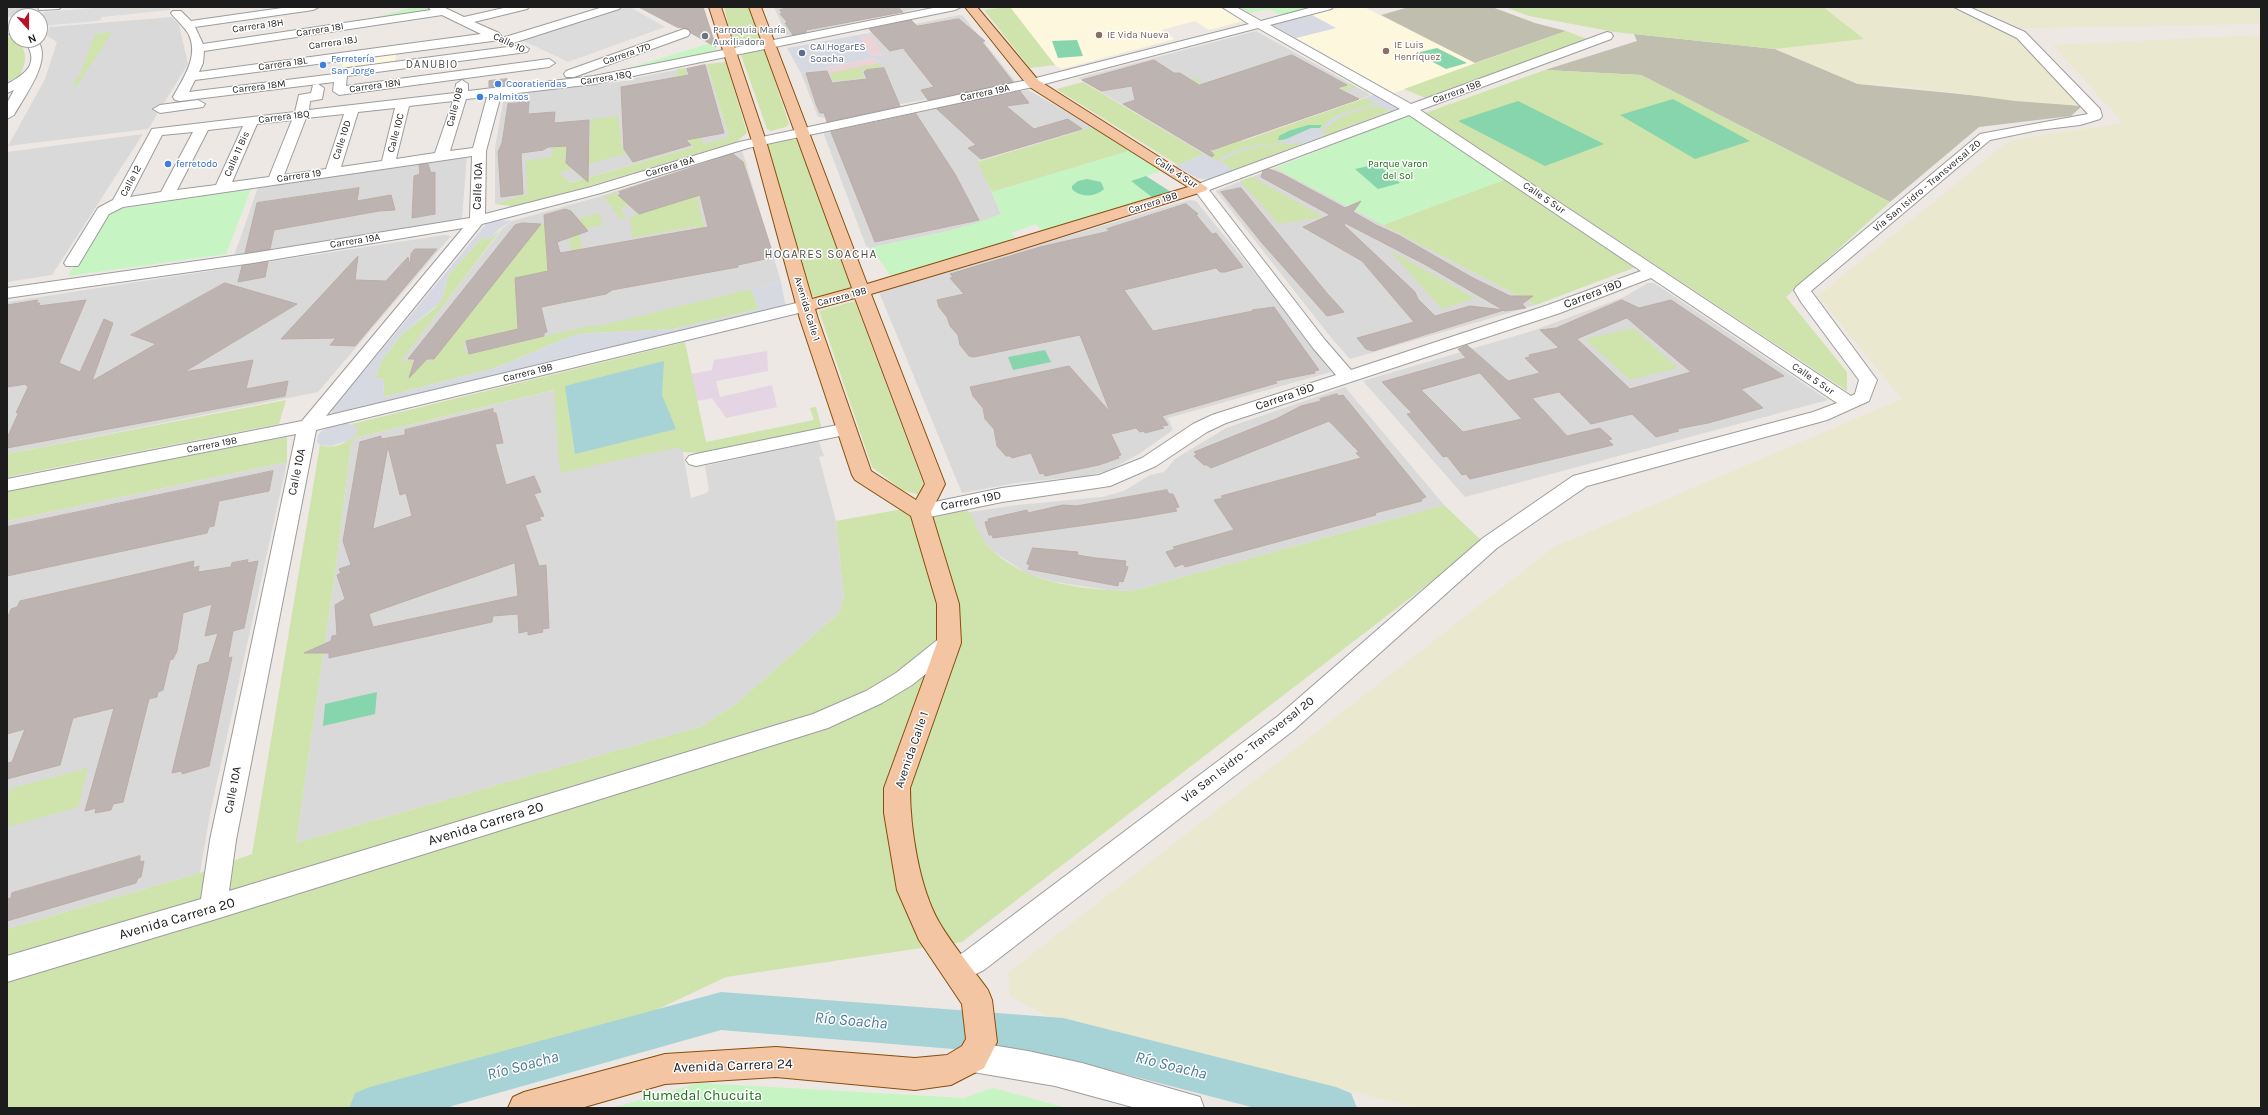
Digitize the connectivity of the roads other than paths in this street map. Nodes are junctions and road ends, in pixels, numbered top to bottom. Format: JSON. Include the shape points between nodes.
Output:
{"nodes":[{"id":1,"x":570,"y":7,"type":"edge"},
{"id":2,"x":614,"y":7,"type":"edge"},
{"id":3,"x":715,"y":7,"type":"edge"},
{"id":4,"x":756,"y":7,"type":"edge"},
{"id":5,"x":955,"y":7,"type":"edge"},
{"id":6,"x":971,"y":7,"type":"edge"},
{"id":7,"x":1228,"y":7,"type":"edge"},
{"id":8,"x":1327,"y":7,"type":"edge"},
{"id":9,"x":1960,"y":7,"type":"edge"},
{"id":10,"x":517,"y":8,"type":"edge"},
{"id":11,"x":438,"y":9,"type":"edge"},
{"id":12,"x":178,"y":10,"type":"edge"},
{"id":13,"x":193,"y":10,"type":"dead end"},
{"id":14,"x":365,"y":11,"type":"dead end"},
{"id":15,"x":314,"y":13,"type":"edge"},
{"id":16,"x":589,"y":15,"type":"junction"},
{"id":17,"x":347,"y":18,"type":"junction"},
{"id":18,"x":466,"y":23,"type":"junction"},
{"id":19,"x":188,"y":24,"type":"junction"},
{"id":20,"x":1259,"y":24,"type":"junction"},
{"id":21,"x":446,"y":28,"type":"dead end"},
{"id":22,"x":549,"y":28,"type":"junction"},
{"id":23,"x":684,"y":33,"type":"dead end"},
{"id":24,"x":195,"y":36,"type":"junction"},
{"id":25,"x":1607,"y":36,"type":"dead end"},
{"id":26,"x":501,"y":39,"type":"junction"},
{"id":27,"x":665,"y":41,"type":"junction"},
{"id":28,"x":770,"y":45,"type":"junction"},
{"id":29,"x":36,"y":48,"type":"edge"},
{"id":30,"x":198,"y":48,"type":"junction"},
{"id":31,"x":523,"y":49,"type":"junction"},
{"id":32,"x":731,"y":53,"type":"junction"},
{"id":33,"x":347,"y":55,"type":"junction"},
{"id":34,"x":461,"y":58,"type":"junction"},
{"id":35,"x":213,"y":61,"type":"dead end"},
{"id":36,"x":197,"y":63,"type":"junction"},
{"id":37,"x":549,"y":63,"type":"junction"},
{"id":38,"x":231,"y":71,"type":"junction"},
{"id":39,"x":462,"y":74,"type":"junction"},
{"id":40,"x":569,"y":74,"type":"junction"},
{"id":41,"x":191,"y":77,"type":"junction"},
{"id":42,"x":28,"y":78,"type":"junction"},
{"id":43,"x":341,"y":78,"type":"junction"},
{"id":44,"x":583,"y":82,"type":"junction"},
{"id":45,"x":1033,"y":83,"type":"junction"},
{"id":46,"x":7,"y":85,"type":"edge"},
{"id":47,"x":7,"y":88,"type":"edge"},
{"id":48,"x":318,"y":88,"type":"junction"},
{"id":49,"x":222,"y":92,"type":"junction"},
{"id":50,"x":495,"y":92,"type":"junction"},
{"id":51,"x":460,"y":96,"type":"junction"},
{"id":52,"x":403,"y":103,"type":"junction"},
{"id":53,"x":160,"y":109,"type":"dead end"},
{"id":54,"x":352,"y":109,"type":"junction"},
{"id":55,"x":1410,"y":109,"type":"junction"},
{"id":56,"x":7,"y":115,"type":"edge"},
{"id":57,"x":300,"y":115,"type":"junction"},
{"id":58,"x":252,"y":121,"type":"junction"},
{"id":59,"x":203,"y":126,"type":"junction"},
{"id":60,"x":157,"y":132,"type":"joint"},
{"id":61,"x":800,"y":132,"type":"junction"},
{"id":62,"x":759,"y":142,"type":"junction"},
{"id":63,"x":479,"y":151,"type":"junction"},
{"id":64,"x":441,"y":156,"type":"junction"},
{"id":65,"x":388,"y":164,"type":"junction"},
{"id":66,"x":332,"y":172,"type":"junction"},
{"id":67,"x":275,"y":180,"type":"junction"},
{"id":68,"x":222,"y":188,"type":"junction"},
{"id":69,"x":1200,"y":188,"type":"junction"},
{"id":70,"x":167,"y":196,"type":"junction"},
{"id":71,"x":119,"y":203,"type":"junction"},
{"id":72,"x":477,"y":221,"type":"junction"},
{"id":73,"x":72,"y":264,"type":"dead end"},
{"id":74,"x":1652,"y":272,"type":"junction"},
{"id":75,"x":861,"y":292,"type":"junction"},
{"id":76,"x":7,"y":294,"type":"edge"},
{"id":77,"x":805,"y":306,"type":"junction"},
{"id":78,"x":1347,"y":376,"type":"junction"},
{"id":79,"x":1851,"y":404,"type":"junction"},
{"id":80,"x":308,"y":426,"type":"junction"},
{"id":81,"x":847,"y":430,"type":"junction"},
{"id":82,"x":696,"y":460,"type":"dead end"},
{"id":83,"x":7,"y":485,"type":"edge"},
{"id":84,"x":920,"y":512,"type":"junction"},
{"id":85,"x":949,"y":643,"type":"junction"},
{"id":86,"x":213,"y":908,"type":"junction"},
{"id":87,"x":7,"y":968,"type":"edge"},
{"id":88,"x":958,"y":970,"type":"junction"},
{"id":89,"x":978,"y":1050,"type":"junction"},
{"id":90,"x":524,"y":1108,"type":"edge"},
{"id":91,"x":1189,"y":1108,"type":"edge"}],
"edges":[{"from":1,"to":16,"type":"street"},
{"from":2,"to":16,"type":"street","name":"Carrera 18L"},
{"from":3,"to":32,"type":"main road","name":"Avenida Calle 1"},
{"from":4,"to":28,"type":"main road"},
{"from":5,"to":28,"type":"street","name":"Carrera 18Q"},
{"from":6,"to":45,"type":"main road","name":"Calle 4 Sur"},
{"from":7,"to":20,"type":"street","name":"Calle 5 Sur"},
{"from":8,"to":20,"type":"street","name":"Carrera 19A"},
{"from":9,"to":79,"type":"street","name":"Vía San Isidro - Transversal 20","via":[[2015,31],[2095,112],[2095,116],[2085,120],[1985,137],[1802,290],[1810,305],[1868,380],[1863,397]]},
{"from":10,"to":18,"type":"street"},
{"from":10,"to":22,"type":"street"},
{"from":11,"to":17,"type":"street","name":"Carrera 18I"},
{"from":11,"to":18,"type":"street","name":"Calle 10"},
{"from":12,"to":13,"type":"street"},
{"from":12,"to":19,"type":"street"},
{"from":14,"to":17,"type":"street"},
{"from":15,"to":19,"type":"street"},
{"from":15,"to":24,"type":"street","name":"Carrera 18H"},
{"from":16,"to":22,"type":"street","name":"Carrera 18L"},
{"from":17,"to":30,"type":"street","name":"Carrera 18I"},
{"from":17,"to":33,"type":"street"},
{"from":18,"to":21,"type":"street"},
{"from":18,"to":26,"type":"street","name":"Calle 10"},
{"from":19,"to":24,"type":"street"},
{"from":20,"to":45,"type":"street","name":"Carrera 19A"},
{"from":20,"to":55,"type":"street","name":"Calle 5 Sur"},
{"from":22,"to":26,"type":"street","name":"Carrera 18L"},
{"from":23,"to":27,"type":"street","name":"Carrera 17D"},
{"from":24,"to":30,"type":"street"},
{"from":25,"to":55,"type":"street","name":"Carrera 19B"},
{"from":26,"to":31,"type":"street","name":"Calle 10"},
{"from":26,"to":33,"type":"street","name":"Carrera 18L"},
{"from":27,"to":40,"type":"street","name":"Carrera 17D"},
{"from":27,"to":44,"type":"street","via":[[682,48]]},
{"from":28,"to":32,"type":"street","name":"Carrera 18Q"},
{"from":28,"to":61,"type":"main road"},
{"from":29,"to":42,"type":"street","via":[[36,64]]},
{"from":30,"to":36,"type":"street"},
{"from":31,"to":34,"type":"street","name":"Carrera 18M"},
{"from":31,"to":37,"type":"street","name":"Calle 10"},
{"from":32,"to":44,"type":"street","name":"Carrera 18Q"},
{"from":32,"to":62,"type":"main road","name":"Avenida Calle 1"},
{"from":33,"to":38,"type":"street","name":"Carrera 18L"},
{"from":34,"to":39,"type":"street","name":"Calle 10B"},
{"from":34,"to":43,"type":"street","name":"Carrera 18M"},
{"from":35,"to":36,"type":"street"},
{"from":36,"to":41,"type":"street"},
{"from":37,"to":39,"type":"street","name":"Carrera 18N"},
{"from":37,"to":40,"type":"street","name":"Calle 10"},
{"from":38,"to":41,"type":"street","name":"Carrera 18L"},
{"from":38,"to":49,"type":"street"},
{"from":39,"to":43,"type":"street","name":"Carrera 18N","via":[[339,91]]},
{"from":39,"to":51,"type":"street","name":"Calle 10B"},
{"from":40,"to":44,"type":"street","name":"Calle 10"},
{"from":41,"to":49,"type":"street","name":"Carrera 18M","via":[[179,96]]},
{"from":42,"to":46,"type":"street"},
{"from":42,"to":47,"type":"street"},
{"from":42,"to":56,"type":"street"},
{"from":43,"to":48,"type":"street","name":"Carrera 18N"},
{"from":43,"to":49,"type":"street","name":"Carrera 18M"},
{"from":44,"to":50,"type":"street","name":"Carrera 18Q"},
{"from":45,"to":61,"type":"street","name":"Carrera 19A"},
{"from":45,"to":69,"type":"main road","name":"Calle 4 Sur"},
{"from":48,"to":53,"type":"street","name":"Carrera 18N"},
{"from":48,"to":57,"type":"street","via":[[317,96],[304,98]]},
{"from":50,"to":51,"type":"street","name":"Carrera 18Q"},
{"from":50,"to":63,"type":"street","name":"Calle 10A"},
{"from":51,"to":52,"type":"street","name":"Carrera 18Q"},
{"from":51,"to":64,"type":"street","name":"Calle 10B"},
{"from":52,"to":54,"type":"street","name":"Carrera 18Q"},
{"from":52,"to":65,"type":"street","name":"Calle 10C"},
{"from":54,"to":57,"type":"street","name":"Carrera 18Q"},
{"from":54,"to":66,"type":"street","name":"Calle 10D"},
{"from":55,"to":69,"type":"street","name":"Carrera 19B"},
{"from":55,"to":74,"type":"street","name":"Calle 5 Sur"},
{"from":57,"to":58,"type":"street","name":"Carrera 18Q"},
{"from":57,"to":67,"type":"street"},
{"from":58,"to":59,"type":"street","name":"Carrera 18Q"},
{"from":58,"to":68,"type":"street","name":"Calle 11 Bis"},
{"from":59,"to":60,"type":"street","name":"Carrera 18Q"},
{"from":59,"to":70,"type":"street"},
{"from":60,"to":71,"type":"street","name":"Calle 12"},
{"from":61,"to":62,"type":"street","name":"Carrera 19A"},
{"from":61,"to":75,"type":"main road"},
{"from":62,"to":72,"type":"street","name":"Carrera 19A","via":[[596,190]]},
{"from":62,"to":77,"type":"main road","name":"Avenida Calle 1"},
{"from":63,"to":64,"type":"street","name":"Carrera 19"},
{"from":63,"to":72,"type":"street","name":"Calle 10A"},
{"from":64,"to":65,"type":"street","name":"Carrera 19"},
{"from":65,"to":66,"type":"street","name":"Carrera 19"},
{"from":66,"to":67,"type":"street","name":"Carrera 19"},
{"from":67,"to":68,"type":"street","name":"Carrera 19"},
{"from":68,"to":70,"type":"street","name":"Carrera 19"},
{"from":69,"to":75,"type":"main road","name":"Carrera 19B"},
{"from":69,"to":78,"type":"street","name":"Calle 4 Sur","via":[[1319,344]]},
{"from":70,"to":71,"type":"street","name":"Carrera 19"},
{"from":71,"to":73,"type":"street","name":"Calle 12","via":[[102,211]]},
{"from":72,"to":76,"type":"street","name":"Carrera 19A","via":[[253,258]]},
{"from":72,"to":80,"type":"street","name":"Calle 10A"},
{"from":74,"to":78,"type":"street","name":"Carrera 19D","via":[[1546,311]]},
{"from":74,"to":79,"type":"street","name":"Calle 5 Sur"},
{"from":75,"to":77,"type":"main road","name":"Carrera 19B"},
{"from":75,"to":84,"type":"main road","via":[[935,484]]},
{"from":77,"to":80,"type":"street","name":"Carrera 19B"},
{"from":77,"to":81,"type":"main road","name":"Avenida Calle 1"},
{"from":78,"to":84,"type":"street","name":"Carrera 19D","via":[[1207,424],[1149,462],[1103,480],[1002,495]]},
{"from":79,"to":88,"type":"street","name":"Vía San Isidro - Transversal 20","via":[[1820,416],[1580,481],[1490,543],[1286,723],[974,961]]},
{"from":80,"to":83,"type":"street","name":"Carrera 19B"},
{"from":80,"to":86,"type":"street","name":"Calle 10A","via":[[223,840]]},
{"from":81,"to":82,"type":"street"},
{"from":81,"to":84,"type":"main road","name":"Avenida Calle 1","via":[[862,475]]},
{"from":84,"to":85,"type":"main road","name":"Avenida Calle 1","via":[[948,604]]},
{"from":85,"to":86,"type":"street","name":"Avenida Carrera 20","via":[[904,679],[874,697],[820,721]]},
{"from":85,"to":88,"type":"main road","name":"Avenida Calle 1","via":[[897,788],[897,814],[911,890],[929,931]]},
{"from":86,"to":87,"type":"street","name":"Avenida Carrera 20"},
{"from":88,"to":89,"type":"main road","name":"Avenida Calle 1","via":[[977,1000]]},
{"from":89,"to":90,"type":"main road","name":"Avenida Carrera 24","via":[[951,1070],[915,1074],[776,1062],[665,1069]]},
{"from":89,"to":91,"type":"street","via":[[1006,1061],[1062,1072]]}]}
